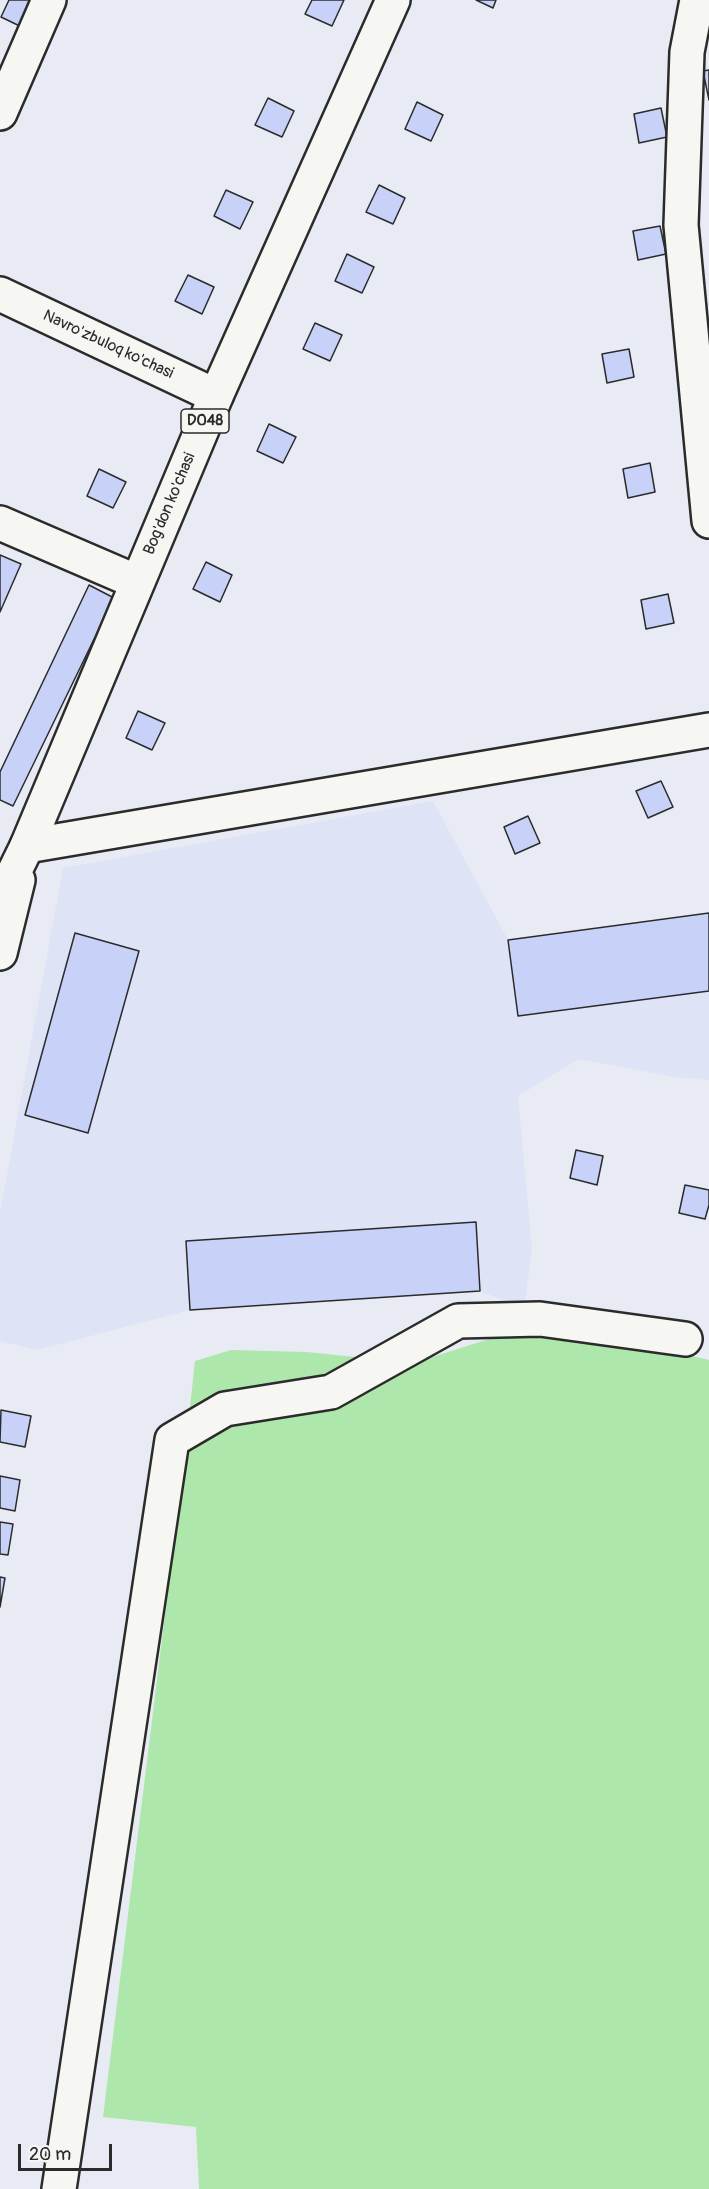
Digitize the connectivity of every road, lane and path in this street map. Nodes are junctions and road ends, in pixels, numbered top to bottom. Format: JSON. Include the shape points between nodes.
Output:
{"nodes":[{"id":1,"x":49,"y":0,"type":"edge"},
{"id":2,"x":393,"y":0,"type":"edge"},
{"id":3,"x":697,"y":0,"type":"edge"},
{"id":4,"x":0,"y":113,"type":"edge"},
{"id":5,"x":0,"y":294,"type":"edge"},
{"id":6,"x":216,"y":396,"type":"junction"},
{"id":7,"x":709,"y":521,"type":"edge"},
{"id":8,"x":0,"y":523,"type":"edge"},
{"id":9,"x":137,"y":582,"type":"junction"},
{"id":10,"x":709,"y":730,"type":"edge"},
{"id":11,"x":27,"y":846,"type":"junction"},
{"id":12,"x":0,"y":901,"type":"edge"},
{"id":13,"x":0,"y":953,"type":"edge"},
{"id":14,"x":685,"y":1339,"type":"dead end"},
{"id":15,"x":59,"y":2189,"type":"edge"}],
"edges":[{"from":1,"to":4,"type":"street"},
{"from":2,"to":6,"type":"street","name":"Bog'don ko'chasi","number":"D048"},
{"from":3,"to":7,"type":"street","via":[[687,52],[681,225]]},
{"from":5,"to":6,"type":"street","name":"Navro'zbuloq ko'chasi"},
{"from":6,"to":9,"type":"street","name":"Bog'don ko'chasi","number":"D048"},
{"from":8,"to":9,"type":"street"},
{"from":9,"to":11,"type":"street","name":"Bog'don ko'chasi","number":"D048"},
{"from":10,"to":11,"type":"street"},
{"from":11,"to":12,"type":"street","name":"Bog'don ko'chasi","number":"D048"},
{"from":11,"to":13,"type":"street","name":"Bog'don ko'chasi","number":"D048"},
{"from":14,"to":15,"type":"street","via":[[540,1318],[458,1321],[331,1392],[225,1409],[172,1440]]}]}
